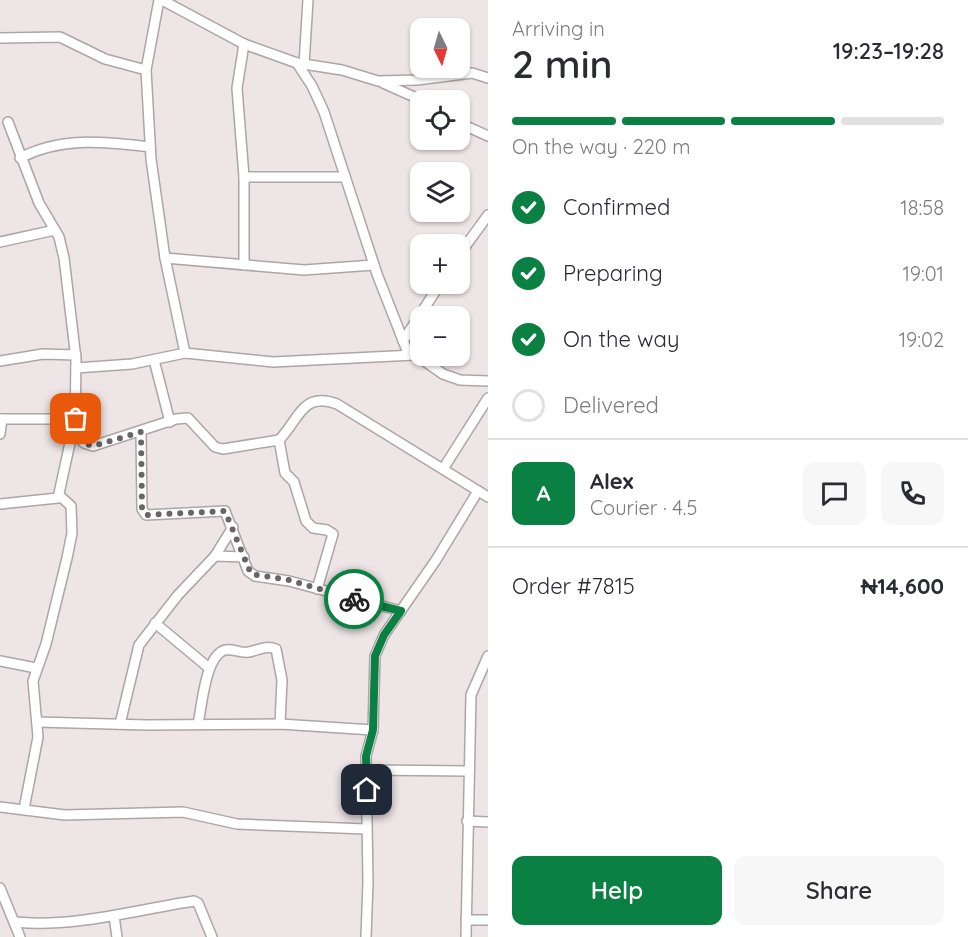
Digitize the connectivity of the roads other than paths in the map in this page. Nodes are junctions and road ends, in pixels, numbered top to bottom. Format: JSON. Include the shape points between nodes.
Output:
{"nodes":[{"id":1,"x":161,"y":0,"type":"edge"},
{"id":2,"x":308,"y":0,"type":"edge"},
{"id":3,"x":0,"y":38,"type":"edge"},
{"id":4,"x":244,"y":44,"type":"junction"},
{"id":5,"x":300,"y":64,"type":"junction"},
{"id":6,"x":146,"y":70,"type":"junction"},
{"id":7,"x":488,"y":78,"type":"edge"},
{"id":8,"x":417,"y":80,"type":"junction"},
{"id":9,"x":378,"y":81,"type":"junction"},
{"id":10,"x":418,"y":90,"type":"edge"},
{"id":11,"x":410,"y":95,"type":"edge"},
{"id":12,"x":8,"y":122,"type":"dead end"},
{"id":13,"x":470,"y":128,"type":"edge"},
{"id":14,"x":488,"y":136,"type":"edge"},
{"id":15,"x":150,"y":147,"type":"junction"},
{"id":16,"x":20,"y":158,"type":"junction"},
{"id":17,"x":244,"y":177,"type":"junction"},
{"id":18,"x":345,"y":177,"type":"junction"},
{"id":19,"x":488,"y":215,"type":"edge"},
{"id":20,"x":55,"y":230,"type":"junction"},
{"id":21,"x":470,"y":240,"type":"edge"},
{"id":22,"x":0,"y":242,"type":"edge"},
{"id":23,"x":165,"y":258,"type":"junction"},
{"id":24,"x":244,"y":265,"type":"junction"},
{"id":25,"x":374,"y":265,"type":"junction"},
{"id":26,"x":434,"y":294,"type":"edge"},
{"id":27,"x":403,"y":341,"type":"junction"},
{"id":28,"x":410,"y":350,"type":"edge"},
{"id":29,"x":185,"y":353,"type":"junction"},
{"id":30,"x":76,"y":355,"type":"junction"},
{"id":31,"x":410,"y":355,"type":"edge"},
{"id":32,"x":154,"y":360,"type":"junction"},
{"id":33,"x":0,"y":361,"type":"edge"},
{"id":34,"x":431,"y":366,"type":"edge"},
{"id":35,"x":76,"y":368,"type":"junction"},
{"id":36,"x":488,"y":371,"type":"edge"},
{"id":37,"x":485,"y":381,"type":"edge"},
{"id":38,"x":488,"y":398,"type":"edge"},
{"id":39,"x":1,"y":419,"type":"edge"},
{"id":40,"x":170,"y":422,"type":"junction"},
{"id":41,"x":74,"y":431,"type":"junction"},
{"id":42,"x":141,"y":432,"type":"junction"},
{"id":43,"x":0,"y":434,"type":"edge"},
{"id":44,"x":279,"y":440,"type":"junction"},
{"id":45,"x":442,"y":470,"type":"junction"},
{"id":46,"x":478,"y":491,"type":"junction"},
{"id":47,"x":60,"y":496,"type":"junction"},
{"id":48,"x":488,"y":497,"type":"edge"},
{"id":49,"x":0,"y":504,"type":"edge"},
{"id":50,"x":233,"y":527,"type":"junction"},
{"id":51,"x":215,"y":556,"type":"junction"},
{"id":52,"x":244,"y":557,"type":"junction"},
{"id":53,"x":317,"y":589,"type":"junction"},
{"id":54,"x":401,"y":611,"type":"junction"},
{"id":55,"x":155,"y":623,"type":"junction"},
{"id":56,"x":488,"y":656,"type":"edge"},
{"id":57,"x":0,"y":661,"type":"edge"},
{"id":58,"x":36,"y":668,"type":"junction"},
{"id":59,"x":209,"y":668,"type":"junction"},
{"id":60,"x":37,"y":722,"type":"junction"},
{"id":61,"x":120,"y":724,"type":"junction"},
{"id":62,"x":198,"y":724,"type":"junction"},
{"id":63,"x":280,"y":724,"type":"junction"},
{"id":64,"x":373,"y":730,"type":"junction"},
{"id":65,"x":368,"y":770,"type":"junction"},
{"id":66,"x":468,"y":771,"type":"junction"},
{"id":67,"x":0,"y":807,"type":"edge"},
{"id":68,"x":24,"y":809,"type":"junction"},
{"id":69,"x":467,"y":821,"type":"junction"},
{"id":70,"x":488,"y":822,"type":"edge"},
{"id":71,"x":366,"y":829,"type":"junction"},
{"id":72,"x":0,"y":888,"type":"edge"},
{"id":73,"x":114,"y":916,"type":"junction"},
{"id":74,"x":466,"y":920,"type":"junction"},
{"id":75,"x":488,"y":920,"type":"edge"},
{"id":76,"x":15,"y":922,"type":"junction"},
{"id":77,"x":20,"y":937,"type":"edge"},
{"id":78,"x":117,"y":937,"type":"edge"},
{"id":79,"x":212,"y":937,"type":"edge"},
{"id":80,"x":366,"y":937,"type":"edge"},
{"id":81,"x":466,"y":937,"type":"edge"}],
"edges":[{"from":1,"to":4,"type":"street"},
{"from":1,"to":6,"type":"street"},
{"from":2,"to":5,"type":"street"},
{"from":3,"to":6,"type":"street","via":[[60,37],[105,59]]},
{"from":4,"to":5,"type":"street"},
{"from":4,"to":17,"type":"street","via":[[237,88]]},
{"from":5,"to":9,"type":"street","via":[[342,70]]},
{"from":5,"to":18,"type":"street","via":[[320,103]]},
{"from":6,"to":15,"type":"street"},
{"from":7,"to":8,"type":"street","via":[[472,73]]},
{"from":8,"to":9,"type":"street"},
{"from":8,"to":10,"type":"street"},
{"from":9,"to":11,"type":"street"},
{"from":12,"to":16,"type":"street"},
{"from":13,"to":14,"type":"street"},
{"from":15,"to":16,"type":"street","via":[[72,142]]},
{"from":15,"to":23,"type":"street"},
{"from":16,"to":20,"type":"street"},
{"from":17,"to":18,"type":"street"},
{"from":17,"to":24,"type":"street"},
{"from":18,"to":25,"type":"street"},
{"from":19,"to":21,"type":"street"},
{"from":20,"to":22,"type":"street"},
{"from":20,"to":30,"type":"street","via":[[64,258]]},
{"from":23,"to":24,"type":"street"},
{"from":23,"to":29,"type":"street"},
{"from":24,"to":25,"type":"street","via":[[304,270]]},
{"from":25,"to":27,"type":"street"},
{"from":26,"to":27,"type":"street"},
{"from":27,"to":28,"type":"street"},
{"from":29,"to":31,"type":"street","via":[[273,362]]},
{"from":29,"to":32,"type":"street"},
{"from":30,"to":33,"type":"street","via":[[43,354]]},
{"from":30,"to":35,"type":"street"},
{"from":32,"to":35,"type":"street"},
{"from":32,"to":40,"type":"street"},
{"from":34,"to":37,"type":"street","via":[[460,380]]},
{"from":35,"to":41,"type":"street"},
{"from":36,"to":37,"type":"street"},
{"from":38,"to":45,"type":"street"},
{"from":39,"to":41,"type":"street","via":[[61,418]]},
{"from":39,"to":43,"type":"street"},
{"from":40,"to":42,"type":"street"},
{"from":40,"to":44,"type":"street","via":[[188,418],[218,448]]},
{"from":41,"to":42,"type":"street","via":[[84,443],[93,446]]},
{"from":41,"to":47,"type":"street"},
{"from":42,"to":50,"type":"street","via":[[144,513],[151,516],[225,511]]},
{"from":44,"to":45,"type":"street","via":[[306,405],[330,401]]},
{"from":44,"to":53,"type":"street","via":[[285,473],[294,482],[306,521],[313,528],[333,534]]},
{"from":45,"to":46,"type":"street"},
{"from":46,"to":48,"type":"street"},
{"from":46,"to":54,"type":"street"},
{"from":47,"to":49,"type":"street","via":[[55,500]]},
{"from":47,"to":58,"type":"street","via":[[71,506],[72,533],[46,644]]},
{"from":50,"to":51,"type":"street"},
{"from":50,"to":52,"type":"street"},
{"from":51,"to":52,"type":"street"},
{"from":51,"to":55,"type":"street"},
{"from":52,"to":53,"type":"street","via":[[248,571],[255,576],[289,580]]},
{"from":53,"to":54,"type":"street"},
{"from":54,"to":64,"type":"street","via":[[375,656]]},
{"from":55,"to":59,"type":"street"},
{"from":55,"to":61,"type":"street","via":[[139,645]]},
{"from":56,"to":66,"type":"street","via":[[471,695]]},
{"from":57,"to":58,"type":"street"},
{"from":58,"to":60,"type":"street","via":[[33,681]]},
{"from":59,"to":62,"type":"street"},
{"from":59,"to":63,"type":"street","via":[[225,650],[246,653],[276,649],[282,680]]},
{"from":60,"to":61,"type":"street"},
{"from":60,"to":68,"type":"street","via":[[37,748]]},
{"from":61,"to":62,"type":"street"},
{"from":62,"to":63,"type":"street"},
{"from":63,"to":64,"type":"street"},
{"from":64,"to":65,"type":"street","via":[[366,756]]},
{"from":65,"to":66,"type":"street"},
{"from":65,"to":71,"type":"street"},
{"from":66,"to":69,"type":"street"},
{"from":67,"to":68,"type":"street"},
{"from":68,"to":71,"type":"street","via":[[65,815],[183,812],[237,824]]},
{"from":69,"to":70,"type":"street"},
{"from":69,"to":74,"type":"street"},
{"from":71,"to":80,"type":"street"},
{"from":72,"to":76,"type":"street"},
{"from":73,"to":76,"type":"street","via":[[36,924]]},
{"from":73,"to":78,"type":"street"},
{"from":73,"to":79,"type":"street","via":[[196,901]]},
{"from":74,"to":75,"type":"street"},
{"from":74,"to":81,"type":"street"},
{"from":76,"to":77,"type":"street"}]}
